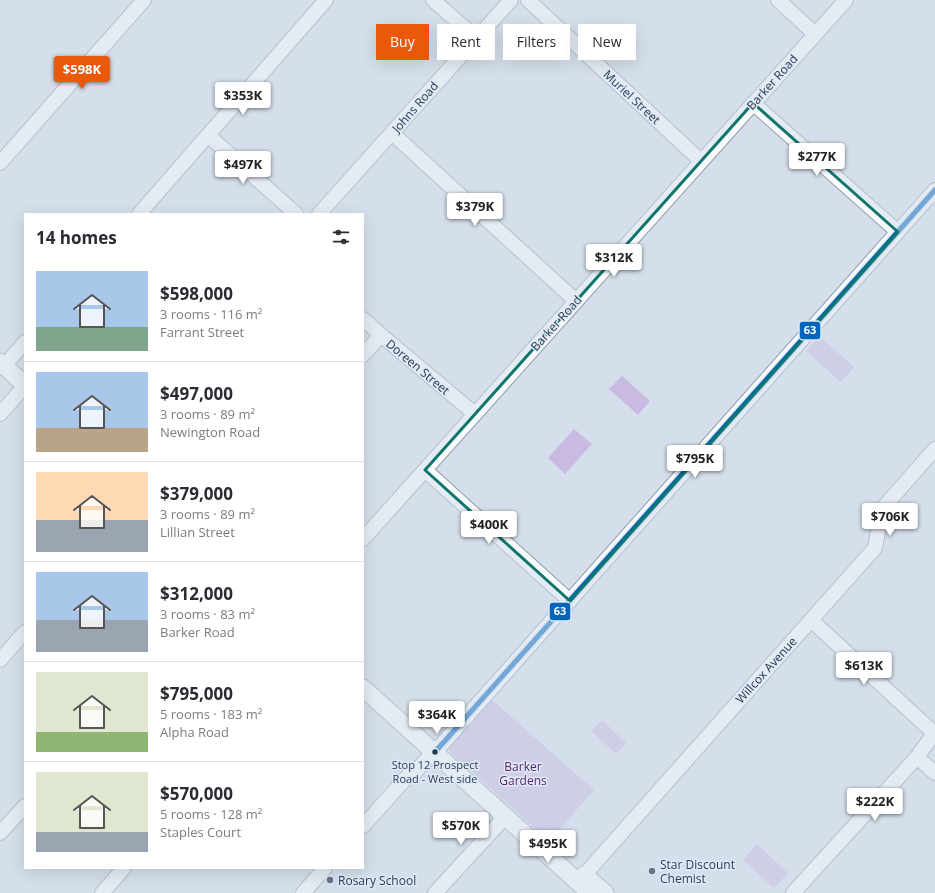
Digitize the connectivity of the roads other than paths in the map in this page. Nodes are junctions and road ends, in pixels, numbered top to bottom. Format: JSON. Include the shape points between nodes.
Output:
{"nodes":[{"id":1,"x":144,"y":0,"type":"edge"},
{"id":2,"x":326,"y":0,"type":"edge"},
{"id":3,"x":433,"y":0,"type":"edge"},
{"id":4,"x":511,"y":0,"type":"edge"},
{"id":5,"x":528,"y":0,"type":"edge"},
{"id":6,"x":778,"y":0,"type":"edge"},
{"id":7,"x":846,"y":0,"type":"edge"},
{"id":8,"x":460,"y":24,"type":"edge"},
{"id":9,"x":489,"y":24,"type":"edge"},
{"id":10,"x":815,"y":34,"type":"junction"},
{"id":11,"x":457,"y":60,"type":"edge"},
{"id":12,"x":753,"y":103,"type":"junction"},
{"id":13,"x":392,"y":133,"type":"junction"},
{"id":14,"x":208,"y":136,"type":"junction"},
{"id":15,"x":701,"y":161,"type":"junction"},
{"id":16,"x":0,"y":163,"type":"edge"},
{"id":17,"x":935,"y":190,"type":"edge"},
{"id":18,"x":140,"y":213,"type":"edge"},
{"id":19,"x":295,"y":213,"type":"edge"},
{"id":20,"x":320,"y":213,"type":"edge"},
{"id":21,"x":898,"y":232,"type":"junction"},
{"id":22,"x":576,"y":301,"type":"junction"},
{"id":23,"x":364,"y":320,"type":"edge"},
{"id":24,"x":380,"y":335,"type":"junction"},
{"id":25,"x":24,"y":343,"type":"edge"},
{"id":26,"x":364,"y":354,"type":"edge"},
{"id":27,"x":2,"y":364,"type":"edge"},
{"id":28,"x":24,"y":385,"type":"edge"},
{"id":29,"x":24,"y":387,"type":"edge"},
{"id":30,"x":0,"y":414,"type":"edge"},
{"id":31,"x":475,"y":414,"type":"junction"},
{"id":32,"x":935,"y":449,"type":"edge"},
{"id":33,"x":425,"y":470,"type":"junction"},
{"id":34,"x":364,"y":538,"type":"edge"},
{"id":35,"x":570,"y":601,"type":"junction"},
{"id":36,"x":811,"y":620,"type":"junction"},
{"id":37,"x":24,"y":633,"type":"edge"},
{"id":38,"x":0,"y":660,"type":"edge"},
{"id":39,"x":364,"y":689,"type":"edge"},
{"id":40,"x":935,"y":733,"type":"edge"},
{"id":41,"x":433,"y":750,"type":"junction"},
{"id":42,"x":917,"y":757,"type":"junction"},
{"id":43,"x":935,"y":773,"type":"edge"},
{"id":44,"x":408,"y":776,"type":"junction"},
{"id":45,"x":24,"y":807,"type":"edge"},
{"id":46,"x":506,"y":816,"type":"junction"},
{"id":47,"x":364,"y":825,"type":"edge"},
{"id":48,"x":0,"y":833,"type":"edge"},
{"id":49,"x":123,"y":869,"type":"edge"},
{"id":50,"x":325,"y":869,"type":"edge"},
{"id":51,"x":584,"y":884,"type":"edge"},
{"id":52,"x":102,"y":893,"type":"edge"},
{"id":53,"x":303,"y":893,"type":"edge"},
{"id":54,"x":435,"y":893,"type":"edge"},
{"id":55,"x":605,"y":893,"type":"edge"},
{"id":56,"x":793,"y":893,"type":"edge"}],
"edges":[{"from":1,"to":16,"type":"street"},
{"from":2,"to":14,"type":"street"},
{"from":3,"to":8,"type":"street"},
{"from":4,"to":9,"type":"street","name":"Johns Road"},
{"from":5,"to":15,"type":"street","name":"Muriel Street"},
{"from":6,"to":10,"type":"street"},
{"from":7,"to":10,"type":"street","name":"Barker Road"},
{"from":10,"to":12,"type":"street","name":"Barker Road"},
{"from":11,"to":13,"type":"street","name":"Johns Road"},
{"from":12,"to":15,"type":"street","name":"Barker Road"},
{"from":12,"to":21,"type":"street"},
{"from":13,"to":20,"type":"street","name":"Johns Road"},
{"from":13,"to":22,"type":"street"},
{"from":14,"to":18,"type":"street"},
{"from":14,"to":19,"type":"street"},
{"from":15,"to":22,"type":"street","name":"Barker Road"},
{"from":17,"to":21,"type":"street"},
{"from":21,"to":35,"type":"street"},
{"from":22,"to":31,"type":"street","name":"Barker Road"},
{"from":23,"to":24,"type":"street","name":"Doreen Street"},
{"from":24,"to":26,"type":"street"},
{"from":24,"to":31,"type":"street","name":"Doreen Street"},
{"from":25,"to":27,"type":"street"},
{"from":27,"to":28,"type":"main road"},
{"from":29,"to":30,"type":"street"},
{"from":31,"to":33,"type":"street","name":"Barker Road"},
{"from":32,"to":36,"type":"street","name":"Willcox Avenue","via":[[882,509],[874,548]]},
{"from":33,"to":34,"type":"street","name":"Barker Road"},
{"from":33,"to":35,"type":"street"},
{"from":35,"to":41,"type":"street"},
{"from":36,"to":40,"type":"street"},
{"from":36,"to":51,"type":"street","name":"Willcox Avenue"},
{"from":37,"to":38,"type":"street"},
{"from":39,"to":41,"type":"main road"},
{"from":40,"to":42,"type":"street"},
{"from":41,"to":44,"type":"street","via":[[414,774]]},
{"from":41,"to":44,"type":"street","via":[[422,752],[408,770]]},
{"from":41,"to":46,"type":"main road"},
{"from":42,"to":43,"type":"street"},
{"from":42,"to":56,"type":"street"},
{"from":44,"to":47,"type":"street"},
{"from":45,"to":48,"type":"street"},
{"from":46,"to":51,"type":"main road","via":[[537,837]]},
{"from":46,"to":54,"type":"street"},
{"from":49,"to":52,"type":"street"},
{"from":50,"to":53,"type":"street"},
{"from":51,"to":55,"type":"main road"}]}
